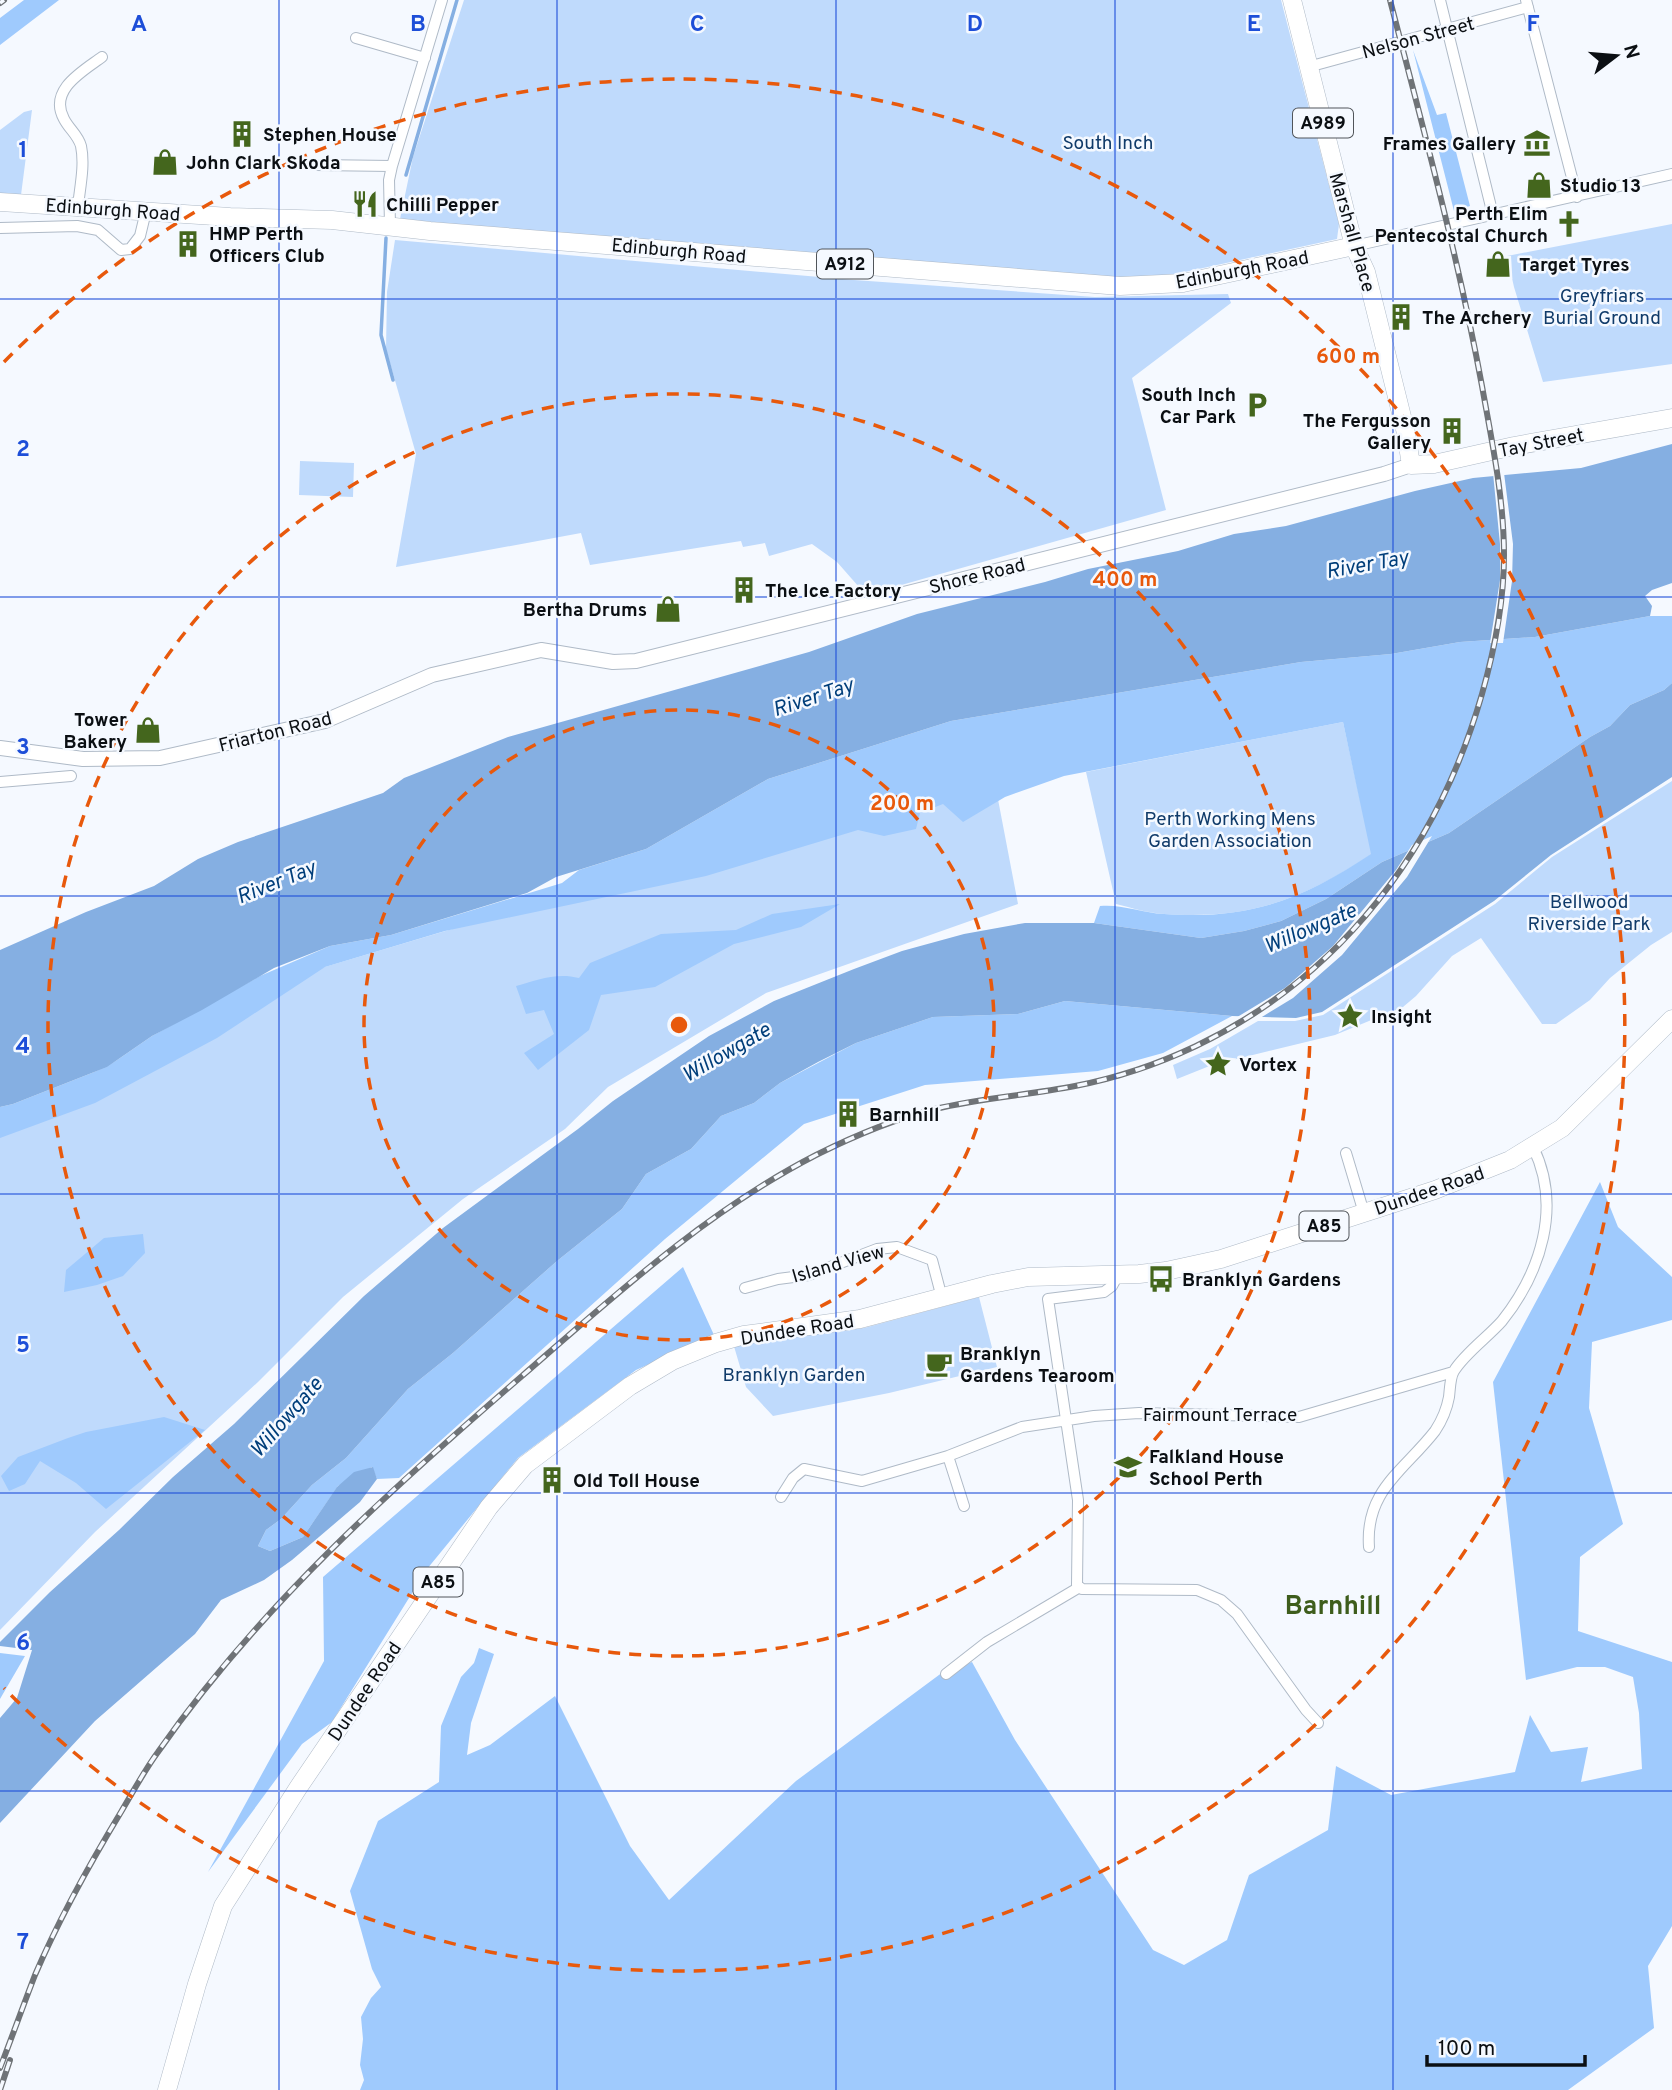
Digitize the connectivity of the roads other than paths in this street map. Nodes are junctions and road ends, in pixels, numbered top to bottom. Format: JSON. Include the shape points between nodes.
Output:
{"nodes":[{"id":1,"x":442,"y":0,"type":"edge"},
{"id":2,"x":1292,"y":0,"type":"edge"},
{"id":3,"x":1440,"y":0,"type":"edge"},
{"id":4,"x":1527,"y":4,"type":"edge"},
{"id":5,"x":1447,"y":29,"type":"junction"},
{"id":6,"x":356,"y":38,"type":"dead end"},
{"id":7,"x":102,"y":57,"type":"dead end"},
{"id":8,"x":425,"y":58,"type":"junction"},
{"id":9,"x":1308,"y":67,"type":"junction"},
{"id":10,"x":316,"y":165,"type":"dead end"},
{"id":11,"x":392,"y":166,"type":"junction"},
{"id":12,"x":1672,"y":174,"type":"edge"},
{"id":13,"x":1577,"y":197,"type":"junction"},
{"id":14,"x":0,"y":202,"type":"edge"},
{"id":15,"x":78,"y":206,"type":"junction"},
{"id":16,"x":146,"y":211,"type":"junction"},
{"id":17,"x":1493,"y":215,"type":"junction"},
{"id":18,"x":390,"y":225,"type":"junction"},
{"id":19,"x":0,"y":228,"type":"edge"},
{"id":20,"x":1354,"y":246,"type":"junction"},
{"id":21,"x":1672,"y":418,"type":"edge"},
{"id":22,"x":1411,"y":465,"type":"junction"},
{"id":23,"x":541,"y":650,"type":"joint"},
{"id":24,"x":0,"y":748,"type":"edge"},
{"id":25,"x":71,"y":776,"type":"dead end"},
{"id":26,"x":0,"y":782,"type":"edge"},
{"id":27,"x":1672,"y":1019,"type":"edge"},
{"id":28,"x":1533,"y":1147,"type":"junction"},
{"id":29,"x":1346,"y":1153,"type":"dead end"},
{"id":30,"x":1364,"y":1213,"type":"junction"},
{"id":31,"x":1118,"y":1275,"type":"junction"},
{"id":32,"x":746,"y":1288,"type":"dead end"},
{"id":33,"x":942,"y":1298,"type":"junction"},
{"id":34,"x":1453,"y":1372,"type":"junction"},
{"id":35,"x":1065,"y":1420,"type":"junction"},
{"id":36,"x":948,"y":1456,"type":"junction"},
{"id":37,"x":781,"y":1497,"type":"dead end"},
{"id":38,"x":964,"y":1506,"type":"dead end"},
{"id":39,"x":1369,"y":1547,"type":"dead end"},
{"id":40,"x":1078,"y":1587,"type":"junction"},
{"id":41,"x":946,"y":1674,"type":"dead end"},
{"id":42,"x":1318,"y":1723,"type":"dead end"},
{"id":43,"x":167,"y":2090,"type":"edge"}],
"edges":[{"from":1,"to":8,"type":"street"},
{"from":2,"to":9,"type":"main road","name":"Marshall Place","number":"A989"},
{"from":3,"to":5,"type":"street"},
{"from":4,"to":5,"type":"street","name":"Nelson Street"},
{"from":4,"to":13,"type":"street"},
{"from":5,"to":9,"type":"street","name":"Nelson Street"},
{"from":5,"to":17,"type":"street"},
{"from":6,"to":8,"type":"street"},
{"from":7,"to":15,"type":"street","via":[[67,83],[60,101],[63,118],[82,154]]},
{"from":8,"to":11,"type":"street"},
{"from":9,"to":20,"type":"main road","name":"Marshall Place","number":"A989"},
{"from":10,"to":11,"type":"street"},
{"from":11,"to":18,"type":"street"},
{"from":12,"to":13,"type":"street"},
{"from":13,"to":17,"type":"street"},
{"from":14,"to":15,"type":"main road","name":"Edinburgh Road","number":"A912"},
{"from":15,"to":16,"type":"main road","name":"Edinburgh Road","number":"A912"},
{"from":16,"to":18,"type":"main road","name":"Edinburgh Road","number":"A912"},
{"from":16,"to":19,"type":"street","via":[[140,236],[130,249],[121,250],[98,230],[77,226]]},
{"from":17,"to":20,"type":"street"},
{"from":18,"to":20,"type":"main road","name":"Edinburgh Road","number":"A912","via":[[1120,286],[1183,283]]},
{"from":20,"to":22,"type":"main road","name":"Marshall Place","number":"A989","via":[[1366,272]]},
{"from":21,"to":22,"type":"main road","name":"Tay Street"},
{"from":22,"to":23,"type":"street","name":"Shore Road","via":[[636,661],[612,662]]},
{"from":23,"to":24,"type":"street","name":"Friarton Road","via":[[432,675],[325,722],[160,758],[83,759]]},
{"from":25,"to":26,"type":"street"},
{"from":27,"to":28,"type":"main road","name":"Dundee Road","number":"A85","via":[[1562,1128]]},
{"from":28,"to":30,"type":"main road","name":"Dundee Road","number":"A85","via":[[1476,1175]]},
{"from":28,"to":34,"type":"street","via":[[1546,1201],[1541,1252],[1502,1320]]},
{"from":29,"to":30,"type":"street"},
{"from":30,"to":31,"type":"main road","name":"Dundee Road","number":"A85","via":[[1221,1259]]},
{"from":31,"to":33,"type":"main road","name":"Dundee Road","number":"A85","via":[[1028,1277]]},
{"from":31,"to":35,"type":"street","via":[[1104,1292],[1048,1298]]},
{"from":32,"to":33,"type":"street","name":"Island View","via":[[809,1275],[877,1249],[897,1247],[932,1260]]},
{"from":33,"to":43,"type":"main road","name":"Dundee Road","number":"A85","via":[[860,1319],[744,1335],[672,1361],[630,1386],[525,1465],[489,1507],[223,1906]]},
{"from":34,"to":35,"type":"street","name":"Fairmount Terrace","via":[[1298,1417],[1139,1413]]},
{"from":34,"to":39,"type":"street","via":[[1437,1429],[1378,1495],[1368,1528]]},
{"from":35,"to":36,"type":"street","name":"Fairmount Terrace","via":[[1022,1427]]},
{"from":35,"to":40,"type":"street","via":[[1078,1500]]},
{"from":36,"to":37,"type":"street","name":"Fairmount Terrace","via":[[862,1481],[804,1469]]},
{"from":36,"to":38,"type":"street"},
{"from":40,"to":41,"type":"street","via":[[987,1642]]},
{"from":40,"to":42,"type":"street","via":[[1197,1590],[1221,1600],[1237,1614]]}]}
